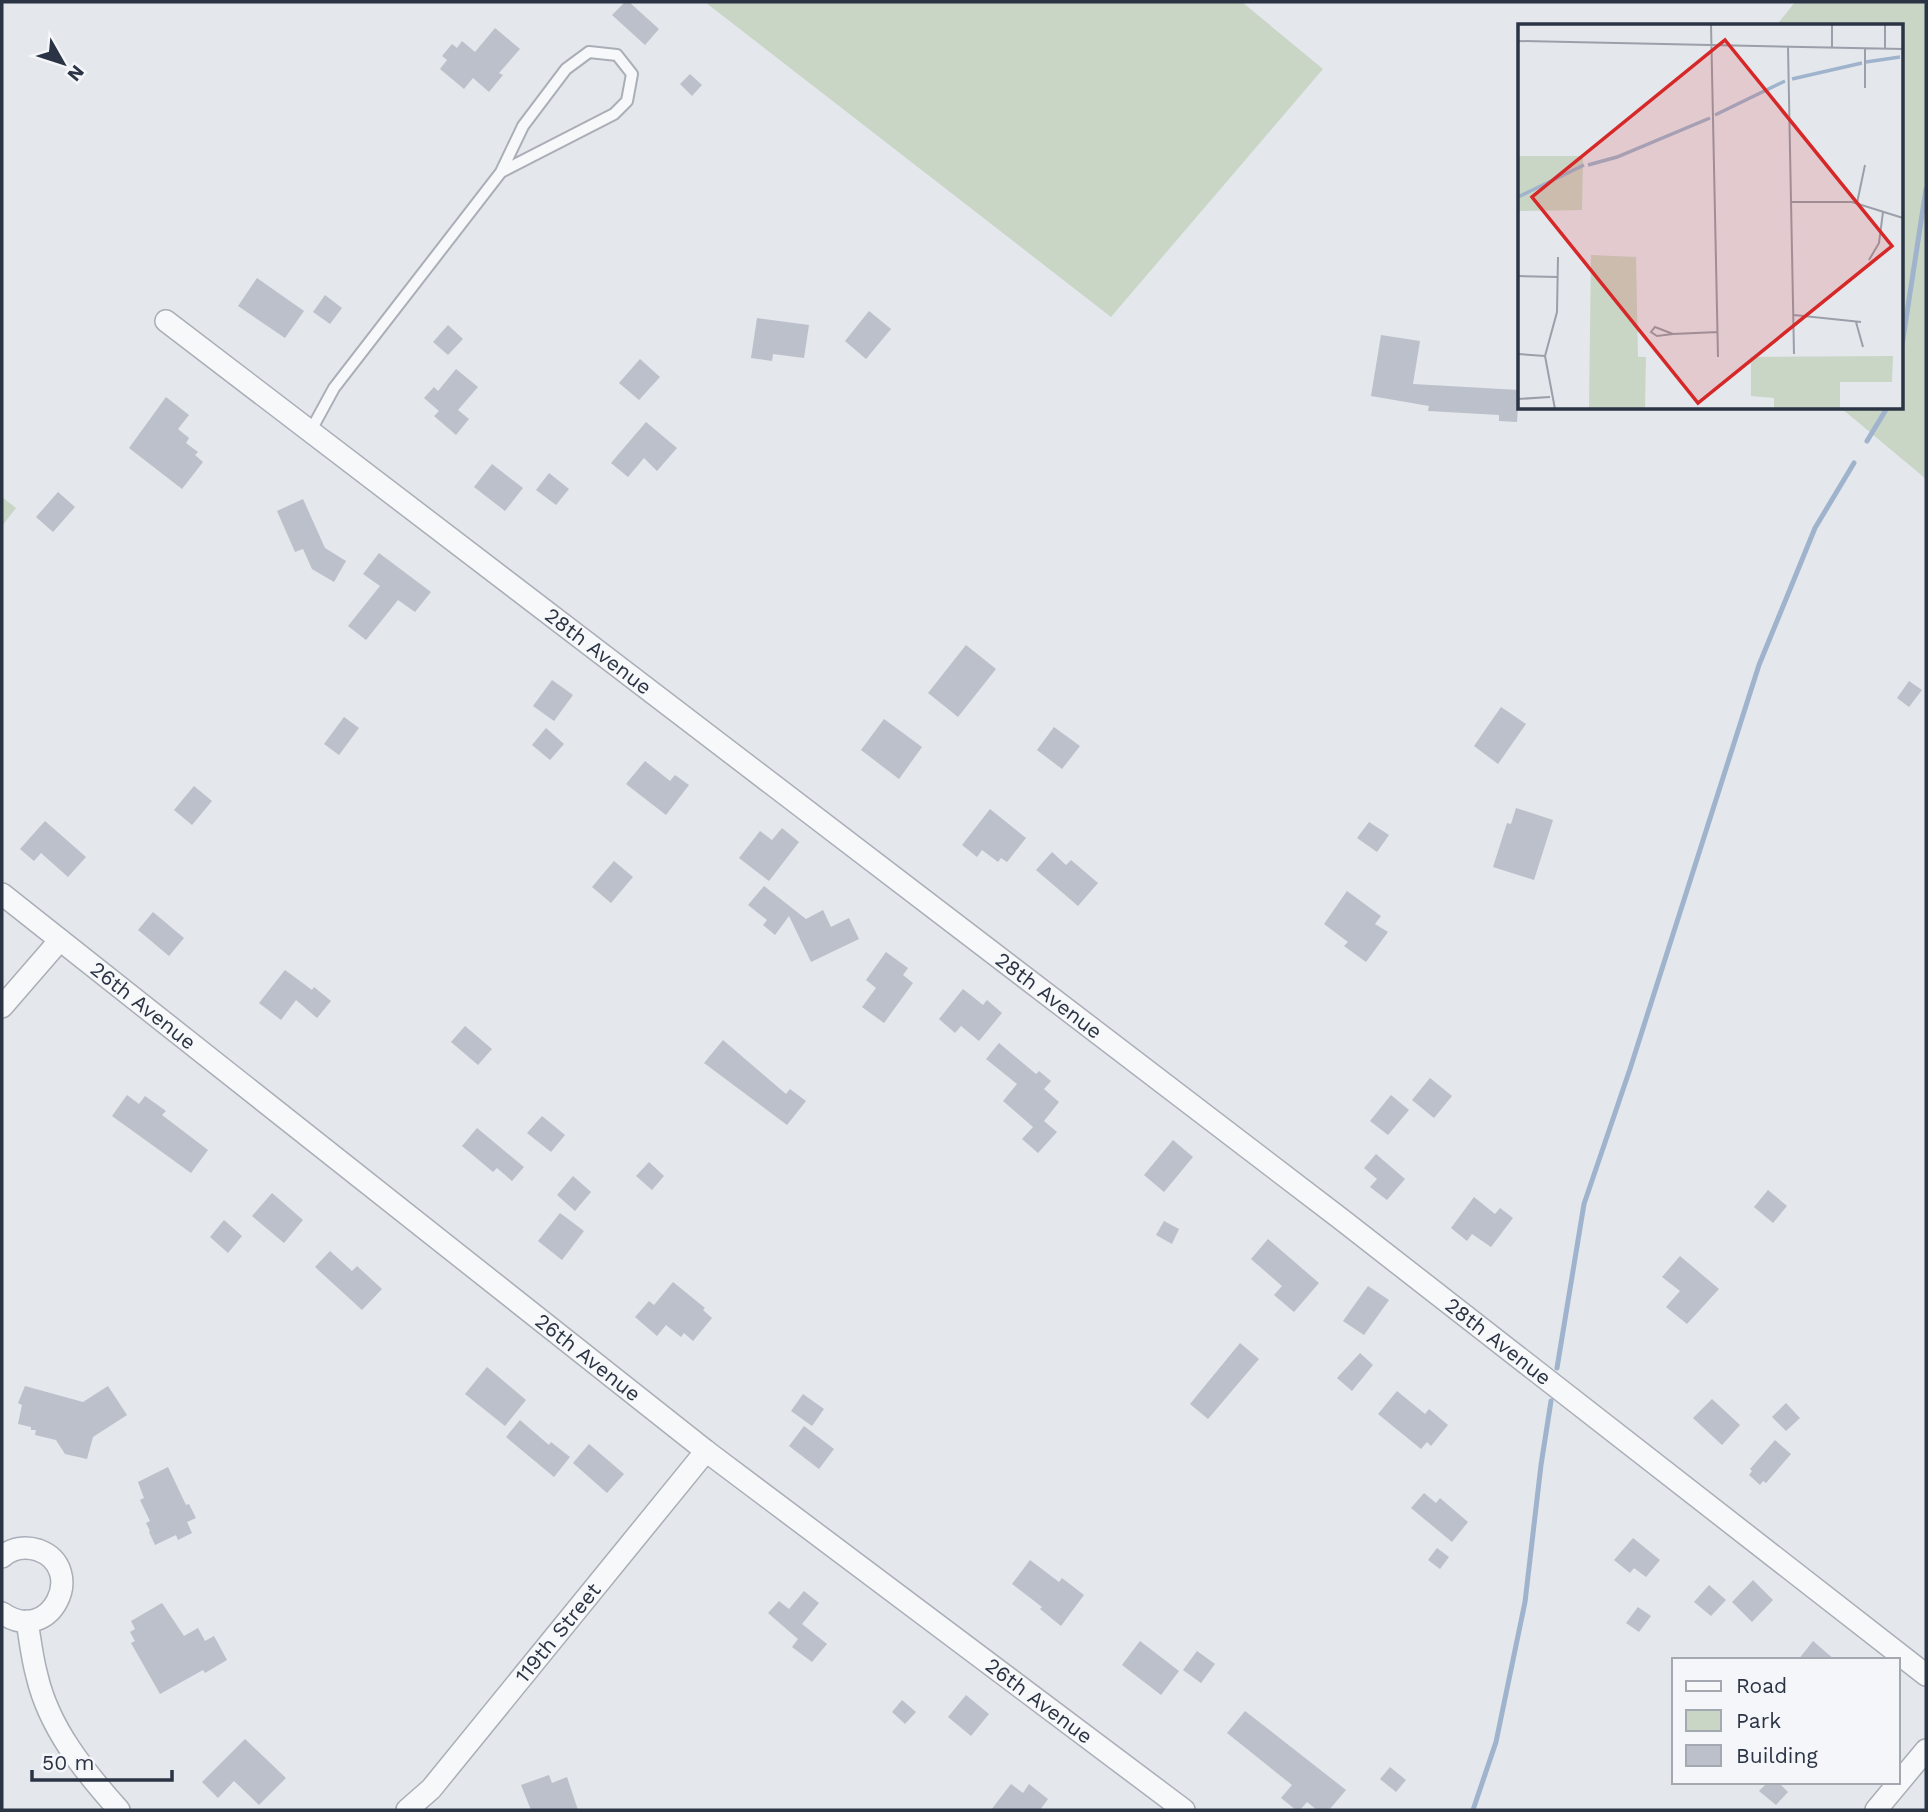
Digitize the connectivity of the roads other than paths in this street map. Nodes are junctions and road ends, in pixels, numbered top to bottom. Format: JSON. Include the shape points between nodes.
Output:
{"nodes":[{"id":1,"x":501,"y":172,"type":"junction"},
{"id":2,"x":166,"y":321,"type":"dead end"},
{"id":3,"x":310,"y":432,"type":"junction"},
{"id":4,"x":2,"y":894,"type":"edge"},
{"id":5,"x":60,"y":940,"type":"junction"},
{"id":6,"x":2,"y":1007,"type":"edge"},
{"id":7,"x":706,"y":1451,"type":"junction"},
{"id":8,"x":2,"y":1557,"type":"edge"},
{"id":9,"x":2,"y":1613,"type":"edge"},
{"id":10,"x":27,"y":1622,"type":"junction"},
{"id":11,"x":1926,"y":1675,"type":"edge"},
{"id":12,"x":1926,"y":1750,"type":"edge"},
{"id":13,"x":1900,"y":1781,"type":"edge"},
{"id":14,"x":1898,"y":1784,"type":"edge"},
{"id":15,"x":119,"y":1810,"type":"edge"},
{"id":16,"x":407,"y":1810,"type":"edge"},
{"id":17,"x":1184,"y":1810,"type":"edge"},
{"id":18,"x":1876,"y":1810,"type":"edge"}],
"edges":[{"from":1,"to":1,"type":"lane","via":[[614,114],[627,102],[632,74],[617,55],[589,52],[566,69],[523,126]]},
{"from":1,"to":3,"type":"lane","via":[[334,388]]},
{"from":2,"to":3,"type":"street","name":"28th Avenue"},
{"from":3,"to":11,"type":"street","name":"28th Avenue","via":[[1341,1219]]},
{"from":4,"to":5,"type":"street","name":"26th Avenue"},
{"from":5,"to":6,"type":"street"},
{"from":5,"to":7,"type":"street","name":"26th Avenue"},
{"from":7,"to":16,"type":"street","name":"119th Street","via":[[432,1789]]},
{"from":7,"to":17,"type":"street","name":"26th Avenue"},
{"from":8,"to":10,"type":"street","via":[[19,1548],[31,1548],[43,1552],[59,1569],[62,1581],[57,1604]]},
{"from":9,"to":10,"type":"street"},
{"from":10,"to":15,"type":"street","via":[[37,1678],[65,1741]]},
{"from":12,"to":13,"type":"street"},
{"from":14,"to":18,"type":"street"}]}
